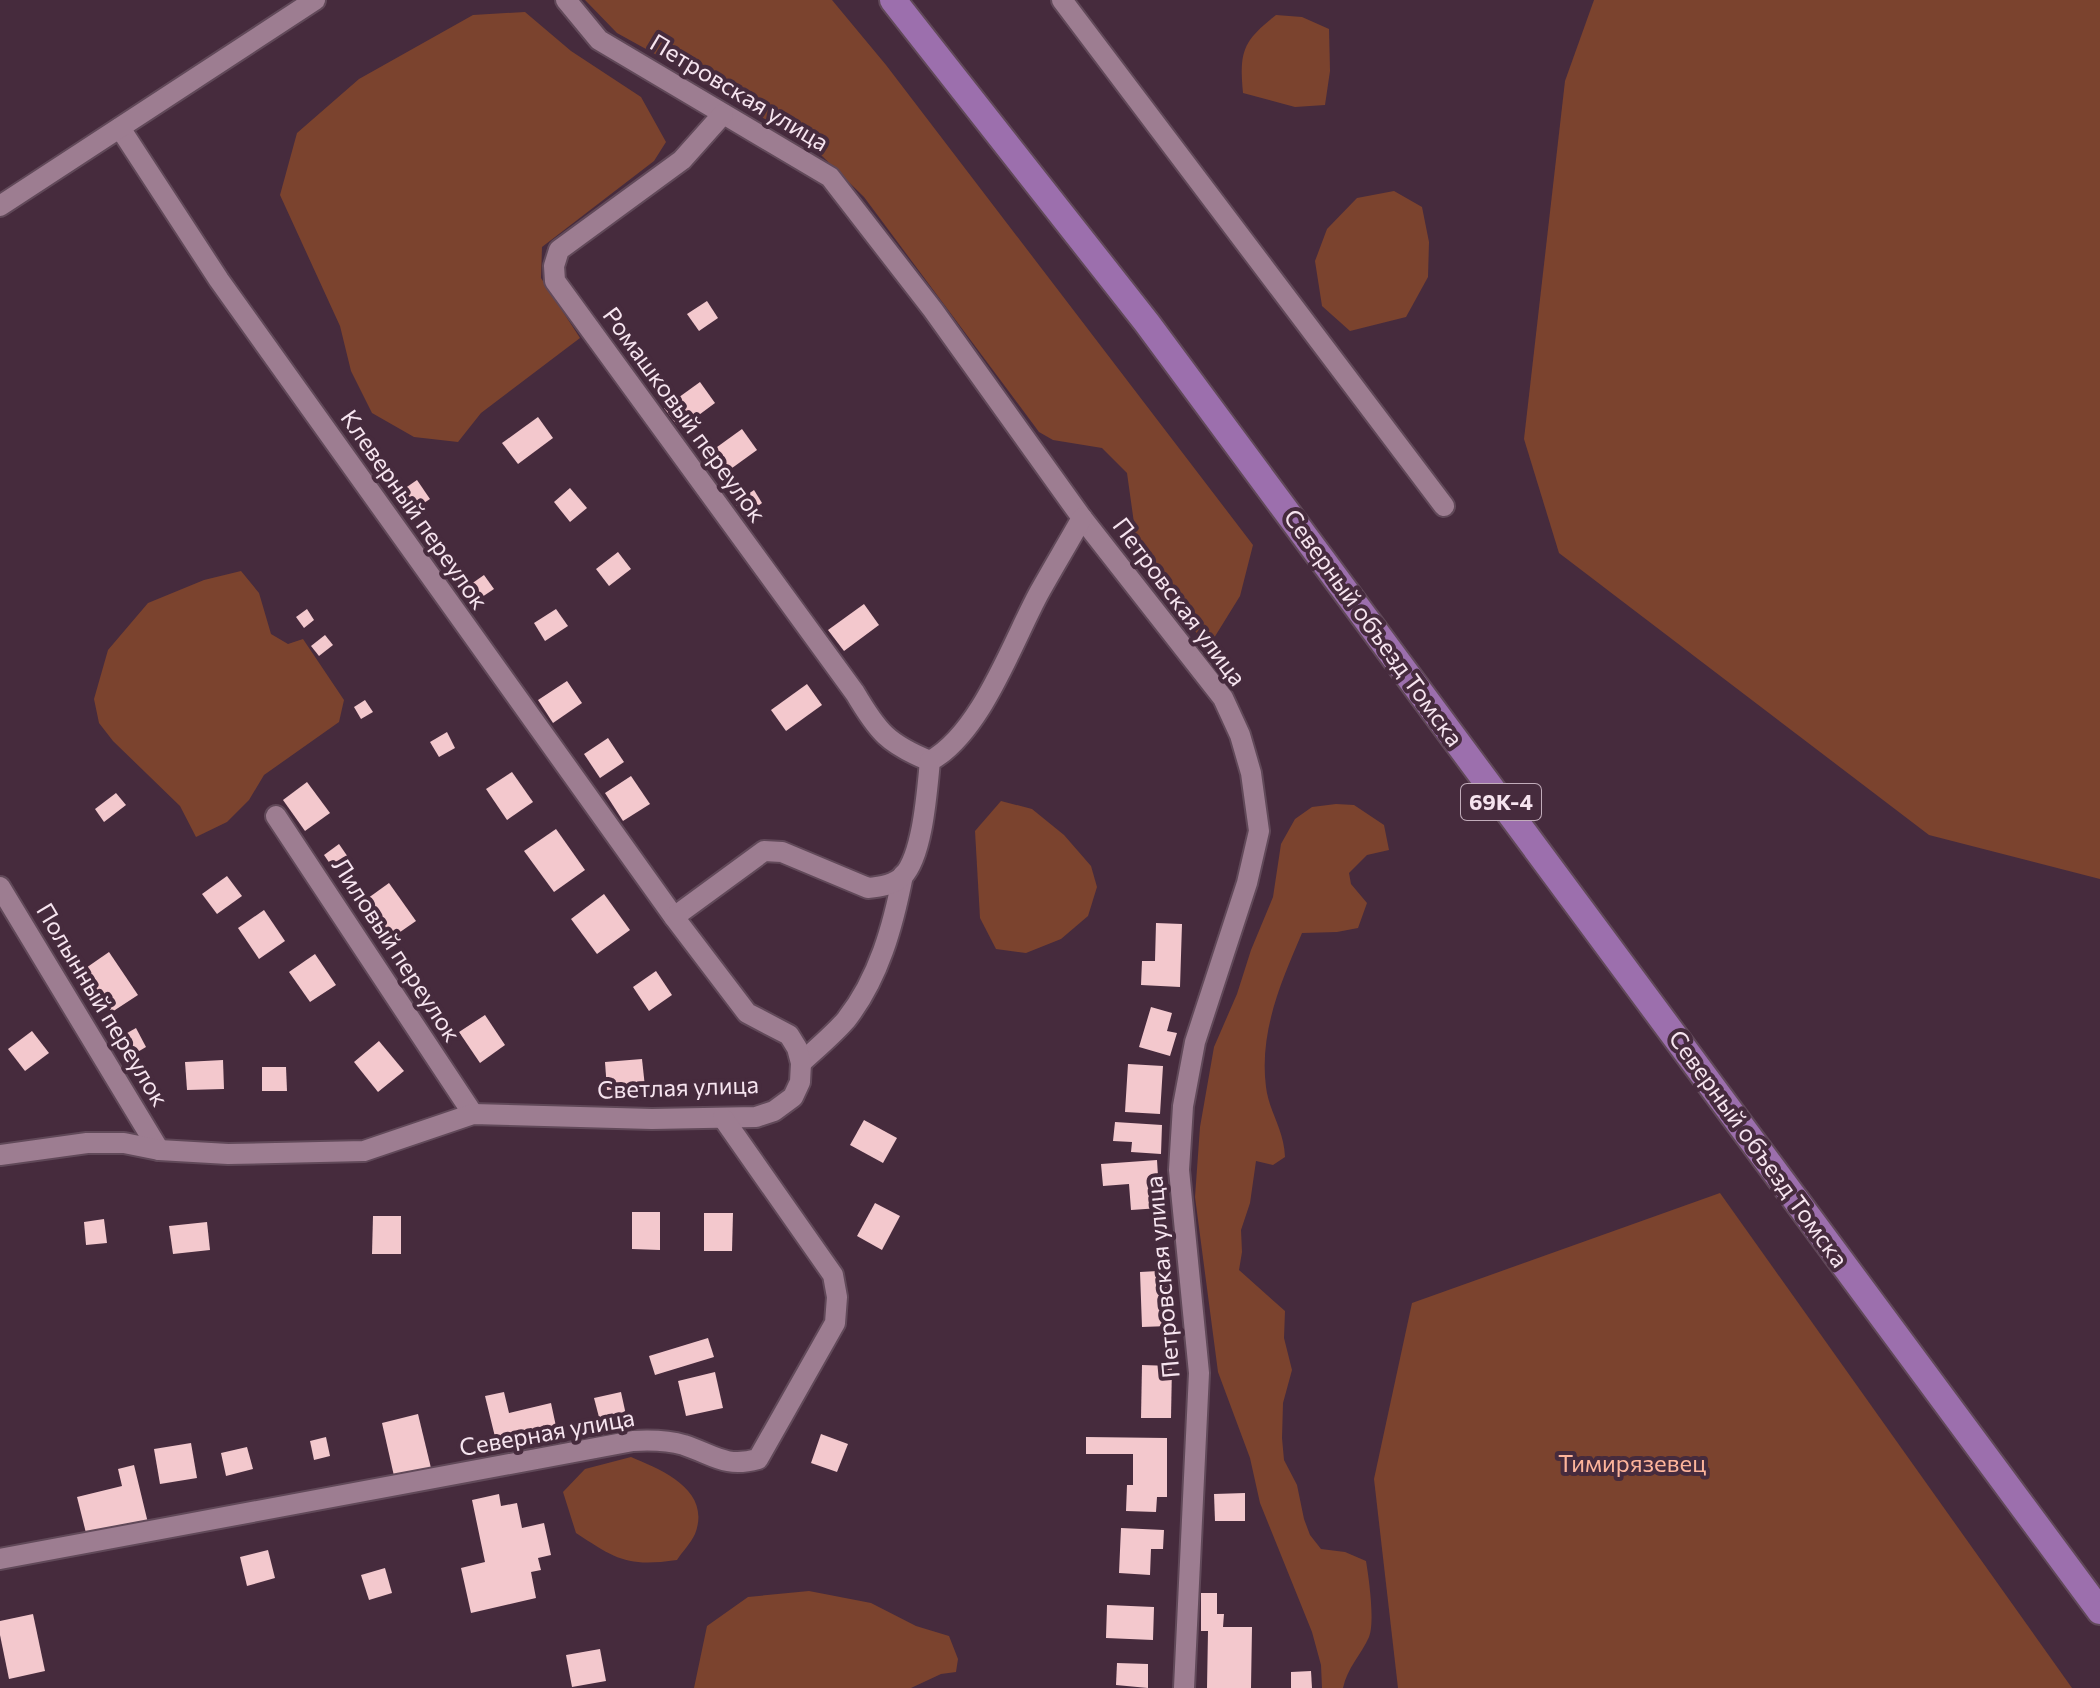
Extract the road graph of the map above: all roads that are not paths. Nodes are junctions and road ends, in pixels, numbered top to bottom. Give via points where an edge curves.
1 (315, 0) edge
2 (566, 0) edge
3 (893, 0) edge
4 (1062, 0) edge
5 (723, 114) junction
6 (120, 128) junction
7 (0, 206) edge
8 (1444, 506) dead end
9 (1082, 518) junction
10 (930, 761) junction
11 (276, 816) dead end
12 (903, 875) junction
13 (0, 887) edge
14 (674, 917) junction
15 (801, 1063) junction
16 (473, 1114) junction
17 (723, 1118) junction
18 (159, 1150) junction
19 (0, 1155) edge
20 (0, 1559) edge
21 (2100, 1611) edge
22 (1184, 1688) edge

1 - 6 street
2 - 5 street, Петровская улица via 599,40
3 - 21 main road, Северный объезд Томска / 69К-4 via 1147,323
4 - 8 street
5 - 9 street, Петровская улица via 830,177
5 - 10 street, Ромашковый переулок via 682,160 559,250 555,281 878,728 886,738
6 - 7 street
6 - 14 street, Клеверный переулок via 228,293
9 - 10 street via 976,714 955,743
9 - 22 street, Петровская улица via 1223,698 1251,773 1259,831 1195,1042 1183,1106 1179,1170 1199,1373
10 - 12 street via 924,818
11 - 16 street, Лиловый переулок
12 - 14 street via 868,888 782,852 764,851
12 - 15 street via 892,930 870,979 846,1020
13 - 18 street, Полынный переулок
14 - 15 street via 747,1013 789,1035
15 - 17 street, Светлая улица via 793,1097 774,1111
16 - 17 street, Светлая улица
16 - 18 street, Светлая улица via 364,1151
17 - 20 street, Северная улица via 833,1275 837,1297 835,1323 758,1459 727,1463 683,1445 633,1441
18 - 19 street, Светлая улица via 87,1143

